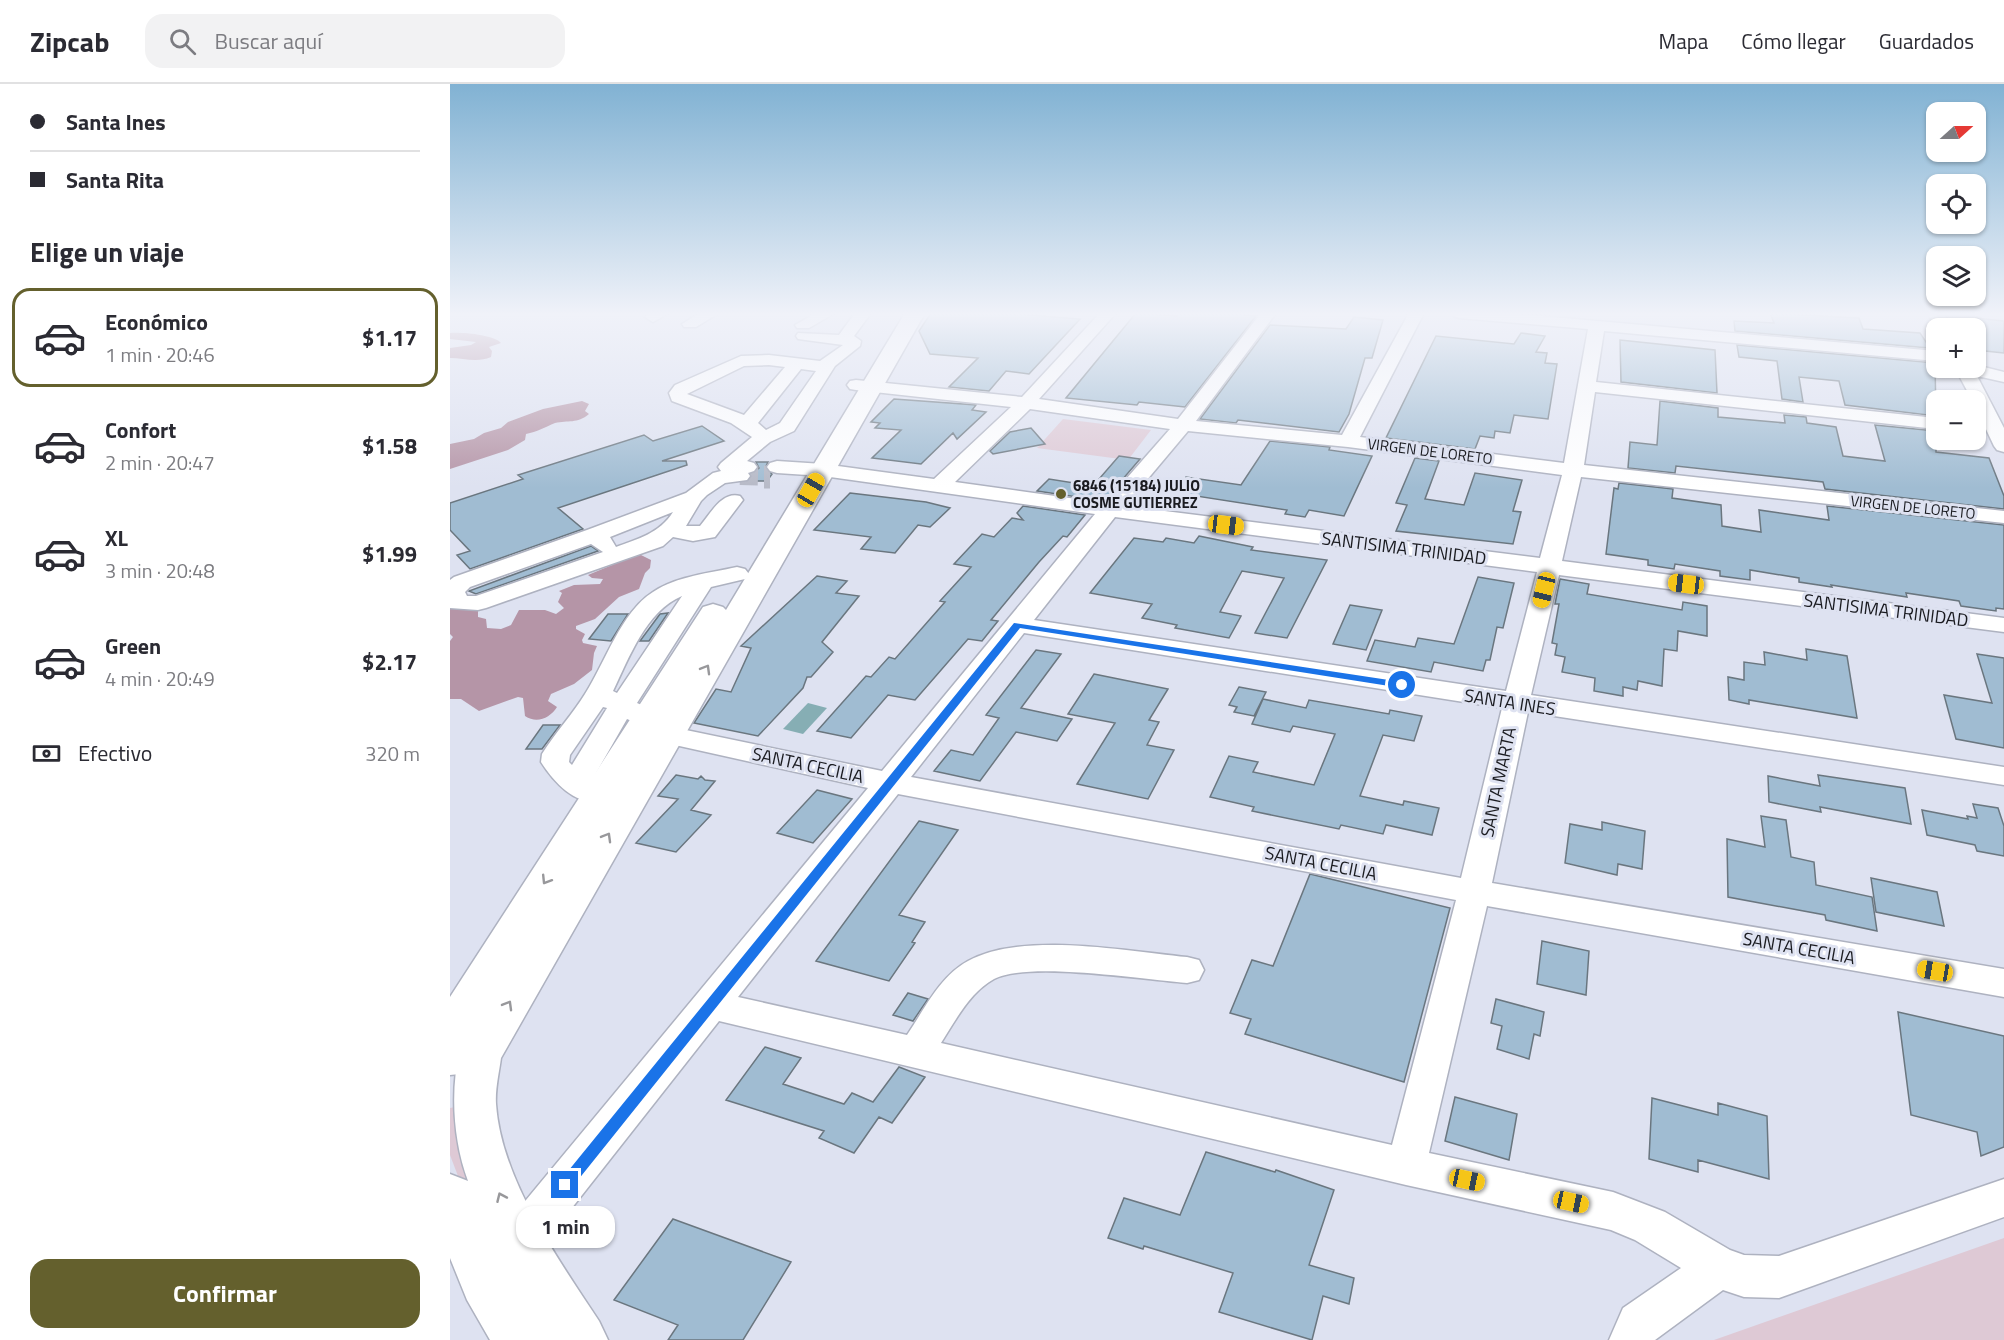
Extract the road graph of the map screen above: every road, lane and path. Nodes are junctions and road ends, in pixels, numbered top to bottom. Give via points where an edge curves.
1 (718, 372) edge
2 (790, 372) edge
3 (824, 372) edge
4 (871, 372) edge
5 (874, 372) edge
6 (1055, 372) edge
7 (1224, 372) edge
8 (1386, 372) edge
9 (1589, 372) edge
10 (1986, 373) edge
11 (2004, 377) edge
12 (1969, 378) edge
13 (864, 386) junction
14 (1587, 386) junction
15 (1026, 404) junction
16 (1926, 423) edge
17 (747, 424) junction
18 (1183, 425) junction
19 (1986, 432) edge
20 (763, 438) junction
21 (2000, 438) edge
22 (1348, 441) junction
23 (1573, 470) junction
24 (794, 472) junction
25 (939, 486) junction
26 (693, 497) junction
27 (734, 500) dead end
28 (1110, 510) junction
29 (2004, 517) edge
30 (671, 530) junction
31 (595, 535) junction
32 (615, 555) junction
33 (1550, 567) junction
34 (738, 574) junction
35 (452, 599) edge
36 (1017, 625) junction
37 (2004, 625) edge
38 (1516, 703) junction
39 (635, 716) junction
40 (2004, 776) edge
41 (891, 783) junction
42 (587, 790) junction
43 (1474, 892) junction
44 (1187, 970) dead end
45 (2004, 983) edge
46 (712, 1005) junction
47 (460, 1049) edge
48 (916, 1053) junction
49 (1406, 1167) junction
50 (450, 1197) edge
51 (2004, 1198) edge
52 (520, 1240) junction
53 (1719, 1267) junction
54 (486, 1281) junction
55 (536, 1332) edge
56 (1632, 1340) edge

1 - 17 street via 681,389 678,397
2 - 17 street
3 - 20 street via 787,427
4 - 13 main road
5 - 13 main road
6 - 15 street
7 - 18 street
8 - 22 street
9 - 14 street, SANTA MARTA
10 - 11 street
12 - 21 street
13 - 15 street, VIRGEN DE LORETO
13 - 24 main road
14 - 16 street
14 - 23 street, SANTA MARTA
15 - 18 street, VIRGEN DE LORETO
15 - 25 street
17 - 20 street
18 - 22 street, VIRGEN DE LORETO
18 - 28 street
19 - 21 street
20 - 26 street via 734,472
22 - 23 street, VIRGEN DE LORETO
23 - 29 street, VIRGEN DE LORETO
23 - 33 street, SANTA MARTA
24 - 25 street, SANTISIMA TRINIDAD
24 - 34 main road
39 -> 24 main road
25 - 28 street, SANTISIMA TRINIDAD
26 - 30 street
26 - 31 street
27 - 30 street via 707,532
28 - 33 street, SANTISIMA TRINIDAD
28 - 36 street
30 - 32 street via 655,541
31 - 32 street
31 - 35 street via 462,582 452,590
32 - 35 street via 478,603 463,604
33 - 37 street, SANTISIMA TRINIDAD
33 - 38 street, SANTA MARTA
34 - 39 main road
34 - 39 street via 702,583
36 - 38 street, SANTA INES
36 - 41 street
38 - 40 street, SANTA INES
38 - 43 street, SANTA MARTA
39 - 41 street, SANTA CECILIA
39 - 42 main road
39 - 42 street via 556,754 557,767
47 -> 39 main road
41 - 43 street, SANTA CECILIA
41 - 46 street
42 -> 47 main road
43 - 45 street, SANTA CECILIA
43 - 49 street, SANTA MARTA
44 - 48 street via 1038,960 982,969 963,985
46 - 48 street
46 - 52 street
52 -> 47 main road via 482,1152
48 - 49 street
49 - 53 street via 1613,1211 1650,1226
50 - 54 main road
51 - 53 street via 1779,1277 1744,1276
52 - 54 street
52 - 55 main road
53 - 56 street via 1639,1324
54 - 55 main road

